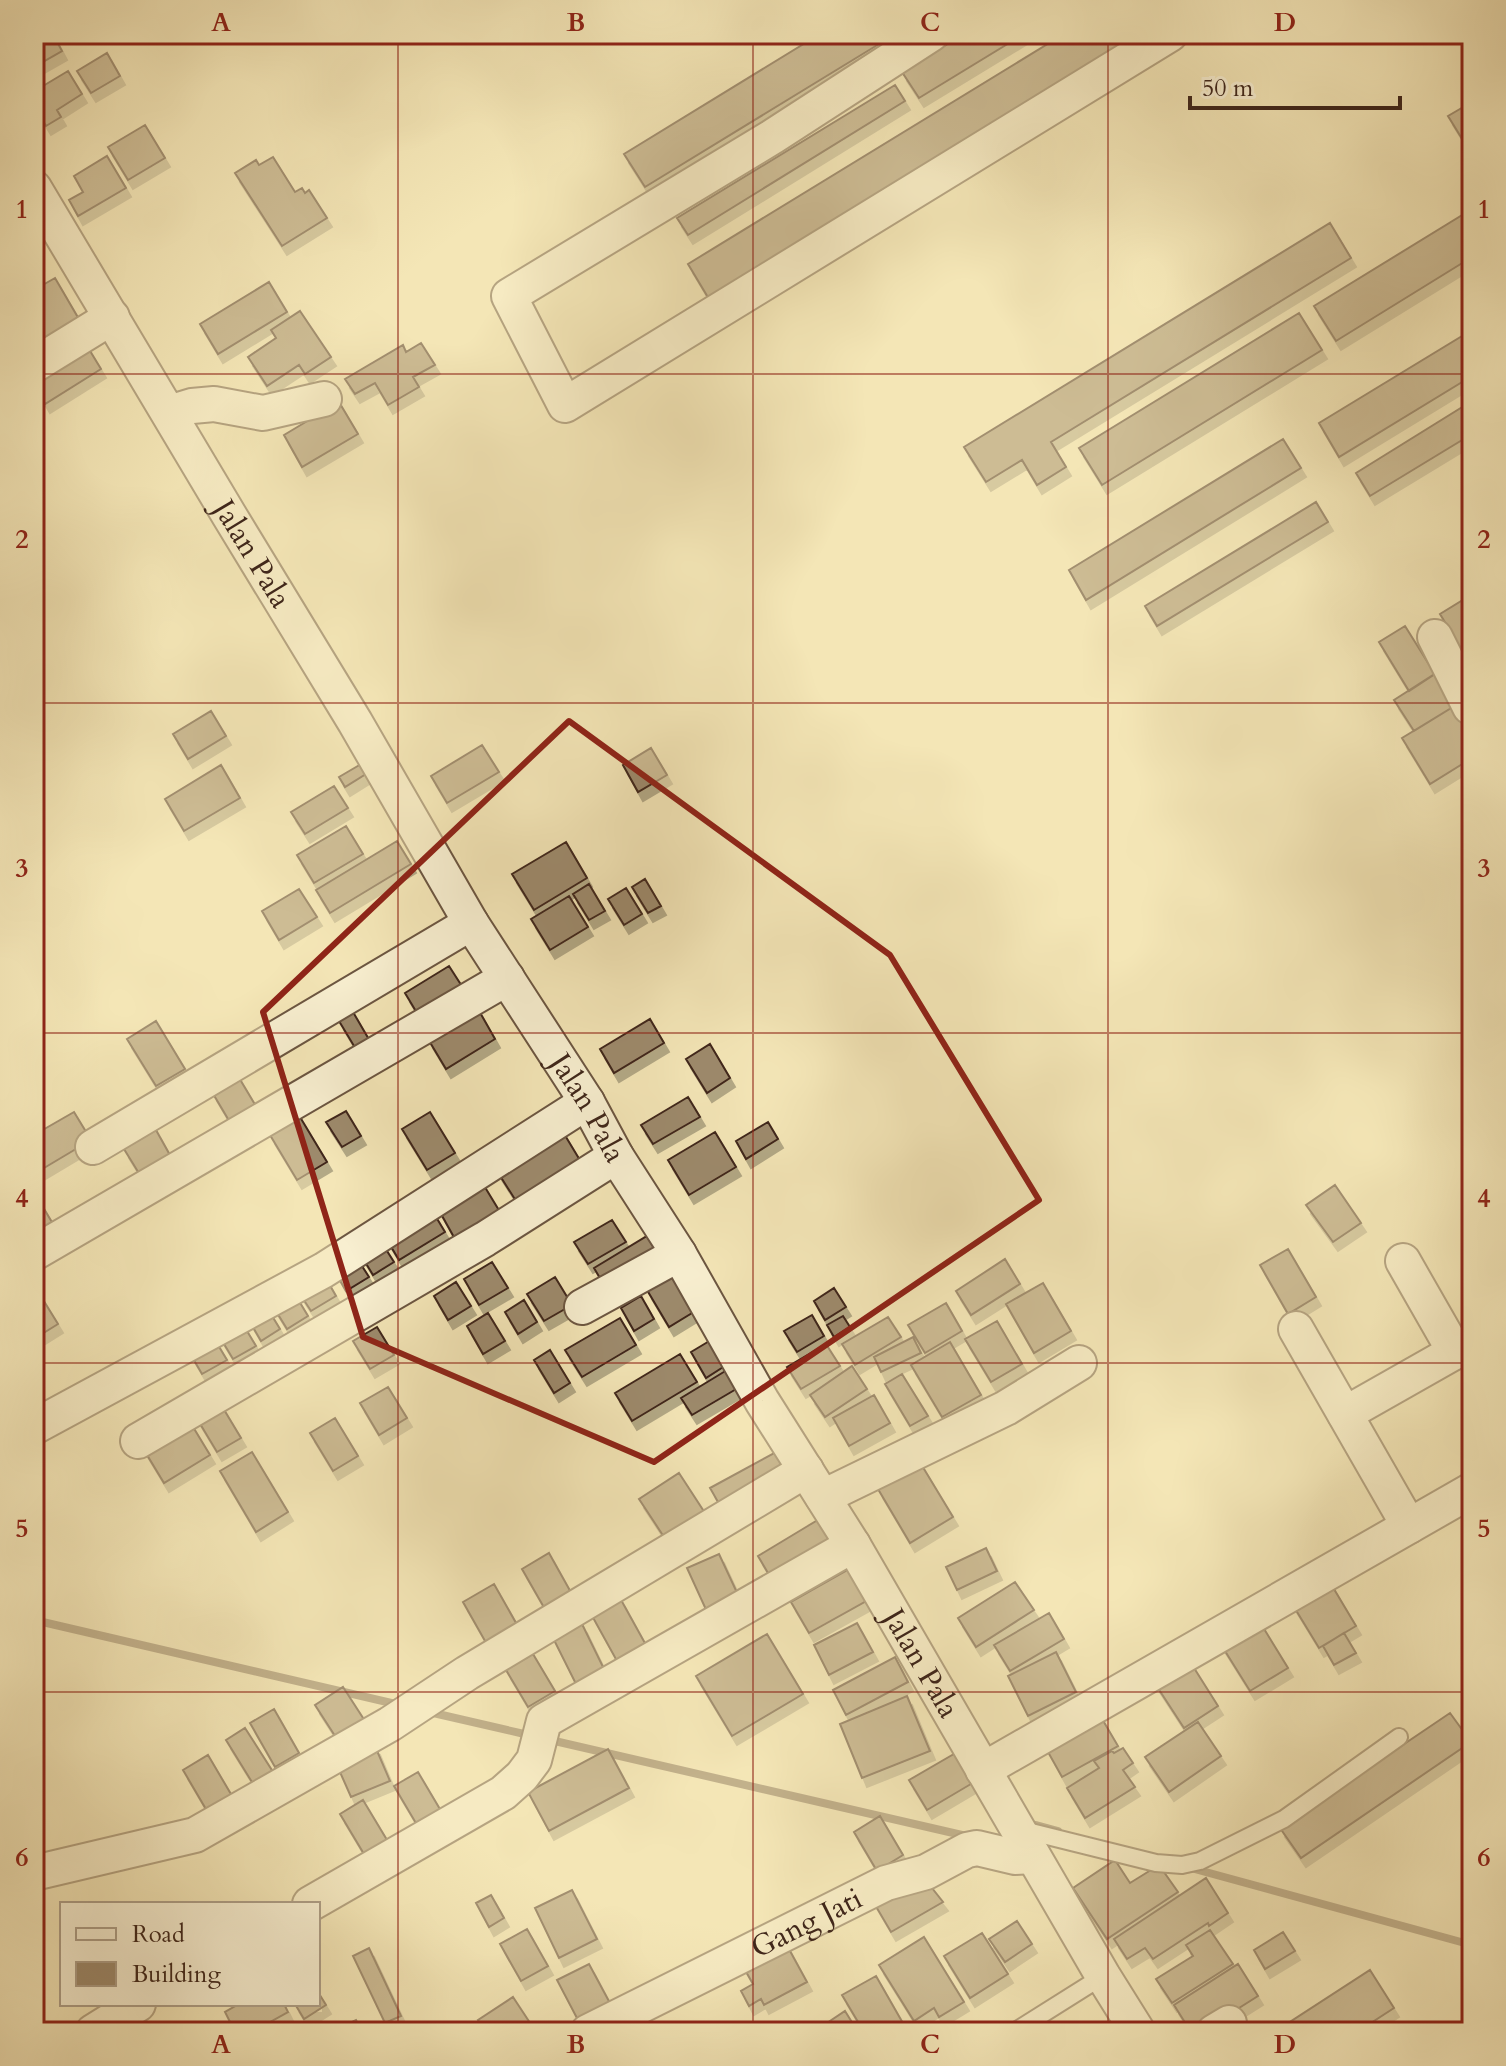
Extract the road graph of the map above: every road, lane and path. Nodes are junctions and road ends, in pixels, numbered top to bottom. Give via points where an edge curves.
1 (931, 34) edge
2 (1170, 34) edge
3 (34, 188) edge
4 (112, 317) junction
5 (34, 365) edge
6 (324, 399) dead end
7 (169, 413) junction
8 (1435, 637) dead end
9 (1471, 708) edge
10 (471, 923) junction
11 (507, 978) junction
12 (587, 1102) junction
13 (93, 1147) dead end
14 (616, 1156) junction
15 (34, 1253) edge
16 (679, 1254) junction
17 (1403, 1261) dead end
18 (582, 1307) dead end
19 (1296, 1329) dead end
20 (1464, 1347) edge
21 (1079, 1363) dead end
22 (1345, 1414) junction
23 (34, 1427) edge
24 (138, 1441) dead end
25 (814, 1483) junction
26 (1472, 1490) edge
27 (1409, 1526) junction
28 (853, 1545) junction
29 (1399, 1737) dead end
30 (983, 1770) junction
31 (1025, 1842) junction
32 (34, 1873) edge
33 (313, 1902) edge
34 (1103, 1976) junction
35 (135, 2006) edge
36 (93, 2032) edge
37 (588, 2032) edge
38 (1014, 2032) edge
39 (1138, 2032) edge

1 - 2 street via 768,130 509,296 565,405
3 - 4 street, Jalan Pala
4 - 5 street
4 - 7 street, Jalan Pala
6 - 7 street via 263,413 214,404
7 - 10 street, Jalan Pala
8 - 9 street
10 - 11 street, Jalan Pala
10 - 13 street
11 - 12 street, Jalan Pala
11 - 15 street
12 - 14 street, Jalan Pala
12 - 23 street via 324,1270
14 - 16 street, Jalan Pala
14 - 24 street via 485,1239
16 - 18 street
16 - 25 street, Jalan Pala
17 - 20 street
19 - 22 street
20 - 22 street
21 - 25 street via 1006,1408
22 - 27 street
25 - 28 street, Jalan Pala
25 - 32 street via 467,1673 390,1724 195,1835
26 - 27 street
27 - 30 street
28 - 30 street, Jalan Pala
28 - 33 street via 544,1721 534,1760 503,1793
29 - 31 lane via 1284,1819 1200,1861 1156,1863
30 - 31 street, Jalan Pala
31 - 34 street, Jalan Pala
31 - 37 street, Gang Jati via 1015,1857 967,1850 926,1872 886,1883
34 - 38 lane
34 - 39 street, Jalan Pala
35 - 36 street

